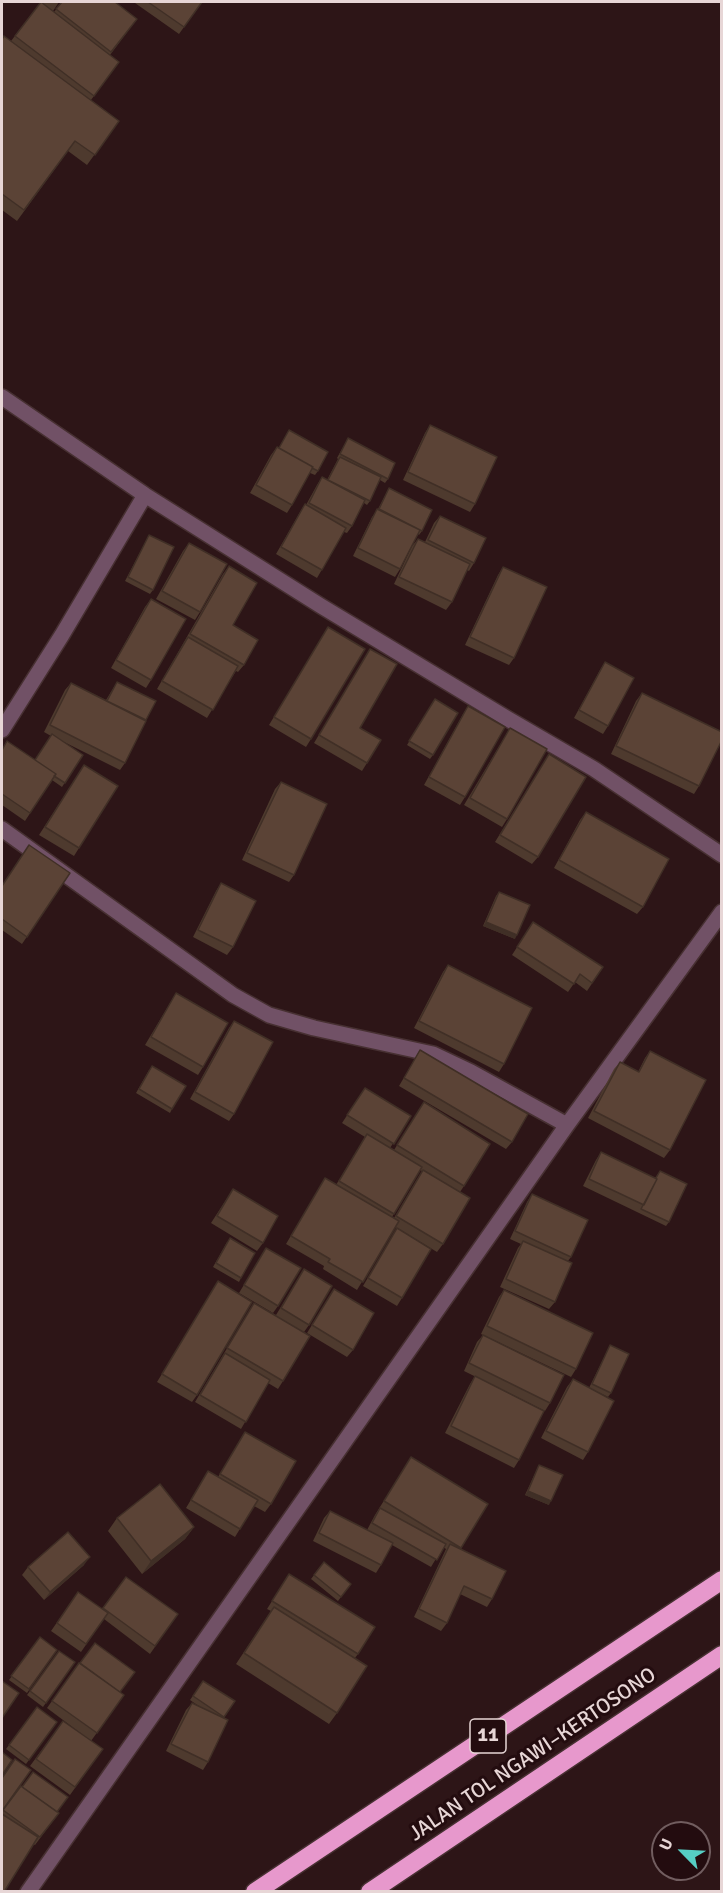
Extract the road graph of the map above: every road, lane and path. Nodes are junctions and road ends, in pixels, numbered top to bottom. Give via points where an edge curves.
1 (2, 397) edge
2 (145, 495) junction
3 (2, 730) edge
4 (2, 829) edge
5 (722, 855) edge
6 (722, 912) edge
7 (567, 1125) junction
8 (722, 1580) edge
9 (722, 1655) edge
10 (28, 1892) edge
11 (255, 1892) edge
12 (370, 1892) edge

1 - 2 street
2 - 3 street
2 - 5 street via 321,606 594,769
4 - 7 street via 233,995 269,1015 434,1054
6 - 7 street
7 - 10 street
8 - 11 highway, JALAN TOL NGAWI–KERTOSONO / 11
9 - 12 highway, JALAN TOL NGAWI–KERTOSONO

